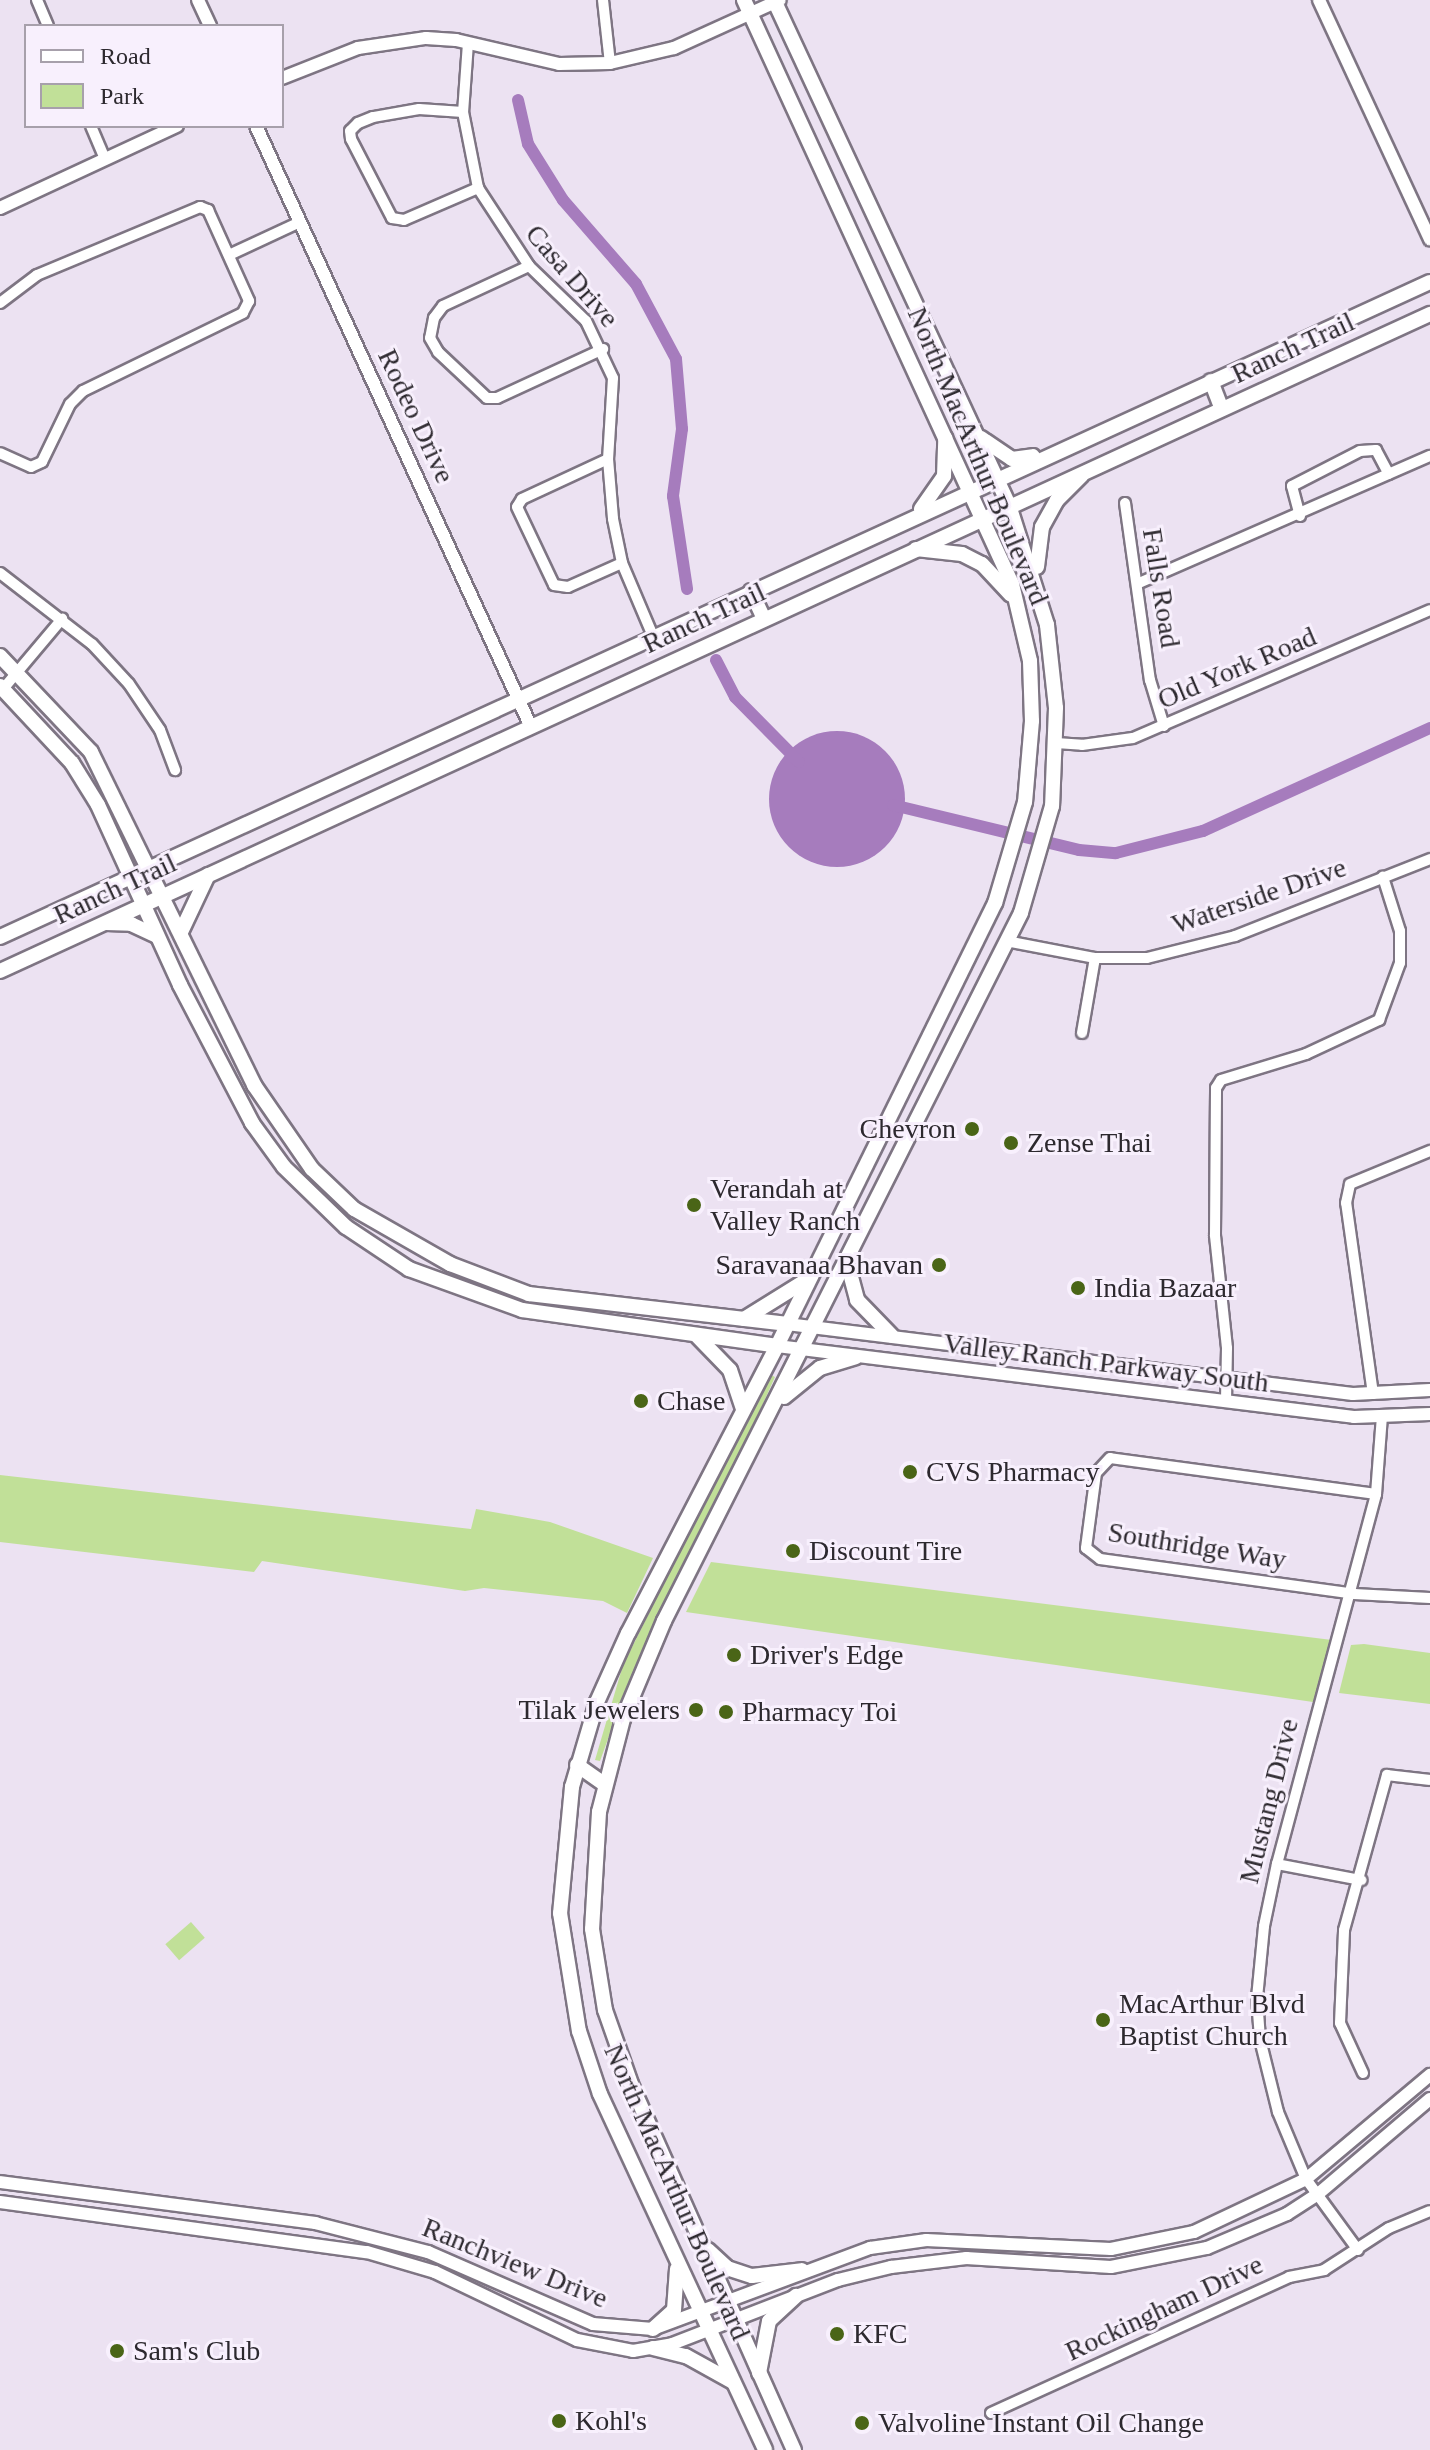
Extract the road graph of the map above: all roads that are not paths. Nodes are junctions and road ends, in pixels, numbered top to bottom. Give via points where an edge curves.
1 (37, 0) edge
2 (198, 0) edge
3 (603, 0) edge
4 (1319, 0) edge
5 (777, 1) edge
6 (747, 7) edge
7 (47, 24) edge
8 (209, 24) edge
9 (468, 43) junction
10 (610, 63) junction
11 (284, 77) edge
12 (463, 112) junction
13 (92, 128) edge
14 (173, 128) edge
15 (257, 128) edge
16 (105, 159) junction
17 (478, 188) junction
18 (0, 208) edge
19 (300, 222) junction
20 (1430, 239) edge
21 (229, 255) junction
22 (529, 266) junction
23 (1430, 282) edge
24 (0, 303) edge
25 (1430, 314) edge
26 (603, 349) junction
27 (1211, 381) junction
28 (1222, 409) junction
29 (972, 429) junction
30 (945, 434) junction
31 (1053, 452) junction
32 (0, 453) edge
33 (1430, 456) edge
34 (608, 459) junction
35 (1087, 470) junction
36 (1389, 474) junction
37 (996, 478) junction
38 (970, 491) junction
39 (1125, 503) dead end
40 (1009, 505) junction
41 (1300, 516) junction
42 (983, 517) junction
43 (904, 522) junction
44 (915, 548) junction
45 (622, 563) junction
46 (0, 573) edge
47 (1139, 583) junction
48 (751, 591) junction
49 (1041, 599) junction
50 (1017, 604) junction
51 (1430, 610) edge
52 (62, 619) junction
53 (764, 619) junction
54 (653, 636) junction
55 (0, 656) edge
56 (17, 671) junction
57 (2, 687) edge
58 (519, 699) junction
59 (1164, 726) junction
60 (531, 727) junction
61 (1056, 743) junction
62 (175, 770) dead end
63 (1430, 859) edge
64 (151, 869) junction
65 (209, 874) junction
66 (1383, 877) junction
67 (132, 878) junction
68 (164, 895) junction
69 (143, 904) junction
70 (34, 921) junction
71 (102, 924) junction
72 (181, 932) junction
73 (157, 936) junction
74 (0, 937) edge
75 (1006, 941) junction
76 (0, 947) edge
77 (1095, 958) junction
78 (0, 971) edge
79 (1082, 1033) dead end
80 (906, 1083) junction
81 (929, 1097) junction
82 (287, 1136) junction
83 (270, 1148) junction
84 (1430, 1151) edge
85 (847, 1262) junction
86 (811, 1275) junction
87 (491, 1279) junction
88 (484, 1298) junction
89 (744, 1319) junction
90 (787, 1324) junction
91 (816, 1325) junction
92 (696, 1336) junction
93 (892, 1336) junction
94 (777, 1346) junction
95 (804, 1350) junction
96 (855, 1357) junction
97 (1044, 1357) junction
98 (1226, 1376) junction
99 (1039, 1381) junction
100 (1430, 1390) edge
101 (1373, 1394) junction
102 (1226, 1400) junction
103 (777, 1402) junction
104 (743, 1409) junction
105 (1430, 1414) edge
106 (1382, 1416) junction
107 (1376, 1494) junction
108 (1354, 1594) junction
109 (1430, 1598) edge
110 (577, 1765) junction
111 (1430, 1780) edge
112 (604, 1784) junction
113 (572, 1787) junction
114 (1277, 1864) junction
115 (1361, 1880) junction
116 (1363, 2073) dead end
117 (1430, 2075) edge
118 (1430, 2099) edge
119 (1306, 2179) junction
120 (0, 2182) edge
121 (1318, 2194) junction
122 (0, 2202) edge
123 (1430, 2211) edge
124 (315, 2223) junction
125 (336, 2228) junction
126 (311, 2243) junction
127 (703, 2245) junction
128 (1025, 2245) junction
129 (331, 2246) junction
130 (1358, 2250) junction
131 (676, 2257) junction
132 (1024, 2264) junction
133 (802, 2270) junction
134 (796, 2296) junction
135 (727, 2301) junction
136 (701, 2312) junction
137 (736, 2320) junction
138 (653, 2329) junction
139 (710, 2330) junction
140 (653, 2348) junction
141 (759, 2373) junction
142 (733, 2382) junction
143 (991, 2413) dead end
144 (765, 2450) edge
145 (794, 2450) edge

1 - 7 street
2 - 8 street
3 - 10 street
4 - 20 street
5 - 6 street
5 - 29 main road, North MacArthur Boulevard
6 - 10 street via 674,48
6 - 30 main road, North MacArthur Boulevard
9 - 10 street via 517,57
9 - 11 street via 426,38 381,43
9 - 12 street, Casa Drive
12 - 17 street, Casa Drive
12 - 17 street via 419,109 373,117 350,131 392,218 404,220
13 - 16 street
14 - 16 street
15 - 19 street, Rodeo Drive
16 - 18 street
17 - 22 street, Casa Drive
19 - 21 street
19 - 58 street, Rodeo Drive
21 - 24 street via 208,210 187,208 37,275
21 - 32 street via 249,301 243,313 92,384 70,404 42,462 31,467
22 - 26 street, Casa Drive via 586,321
22 - 26 street via 443,306 430,338 438,352 487,398 497,398
23 - 27 main road, Ranch Trail
25 - 28 main road, Ranch Trail
26 - 34 street, Casa Drive via 613,378
27 - 28 main road
27 - 31 main road, Ranch Trail
28 - 35 main road, Ranch Trail
29 - 31 main road via 987,446 1012,459
29 - 37 main road, North MacArthur Boulevard
30 - 38 main road, North MacArthur Boulevard
30 - 43 main road via 939,490
31 - 37 main road, Ranch Trail
33 - 36 street
34 - 45 street, Casa Drive
34 - 45 street via 522,499 517,507 554,585 568,587
35 - 40 main road, Ranch Trail
35 - 49 main road via 1057,500 1042,527 1036,559
36 - 41 street
36 - 41 street via 1376,450 1360,451 1292,486
37 - 38 main road, Ranch Trail
37 - 40 main road, North MacArthur Boulevard
38 - 42 main road, North MacArthur Boulevard
38 - 43 main road, Ranch Trail
39 - 47 street, Falls Road
40 - 42 main road, Ranch Trail
40 - 49 main road, North MacArthur Boulevard
41 - 47 street
42 - 44 main road, Ranch Trail
42 - 50 main road, North MacArthur Boulevard
43 - 48 main road, Ranch Trail
44 - 50 main road via 962,554 982,564
44 - 53 main road, Ranch Trail
45 - 54 street, Casa Drive
46 - 52 street
47 - 59 street, Falls Road via 1150,680
48 - 53 main road
48 - 54 main road, Ranch Trail
49 - 61 main road, North MacArthur Boulevard via 1054,670
50 - 80 main road, North MacArthur Boulevard via 1032,697 1025,802 1007,871
51 - 59 street, Old York Road
52 - 56 street
52 - 62 street via 129,684 160,730
53 - 60 main road, Ranch Trail
54 - 58 main road, Ranch Trail
55 - 56 main road
56 - 57 street
56 - 64 main road via 91,752
57 - 67 main road via 72,763
58 - 60 street, Rodeo Drive
58 - 64 main road, Ranch Trail
59 - 61 street, Old York Road via 1113,743
60 - 65 main road, Ranch Trail
61 - 75 main road, North MacArthur Boulevard via 1052,806 1032,882
63 - 66 street, Waterside Drive
64 - 67 main road, Ranch Trail
64 - 68 main road
65 - 68 main road, Ranch Trail
65 - 72 main road
66 - 77 street, Waterside Drive via 1199,948 1147,958
66 - 98 street via 1400,931 1400,963 1379,1020 1306,1054 1221,1080 1216,1088 1215,1219
67 - 69 main road
67 - 70 main road, Ranch Trail
68 - 69 main road, Ranch Trail
68 - 72 main road
69 - 71 main road, Ranch Trail
69 - 73 main road
70 - 74 main road, Ranch Trail
70 - 76 main road
71 - 73 main road via 131,924
71 - 78 main road, Ranch Trail
72 - 82 main road via 254,1085
73 - 83 main road via 236,1096
75 - 77 street, Waterside Drive
75 - 81 main road, North MacArthur Boulevard
77 - 79 street
80 - 81 main road
80 - 86 main road, North MacArthur Boulevard
81 - 85 main road, North MacArthur Boulevard
82 - 83 main road
82 - 87 main road via 354,1209 450,1264
83 - 88 main road via 320,1205 362,1240 409,1269
84 - 101 street via 1350,1184 1346,1203
85 - 91 main road, North MacArthur Boulevard
85 - 93 main road via 857,1300
86 - 89 main road via 788,1295
86 - 90 main road, North MacArthur Boulevard
87 - 88 main road
87 - 89 main road via 564,1301
88 - 92 main road via 551,1316
89 - 90 main road
90 - 91 street, Valley Ranch Parkway South
90 - 94 main road, North MacArthur Boulevard
91 - 93 street, Valley Ranch Parkway South
91 - 95 main road, North MacArthur Boulevard
92 - 94 main road
92 - 104 main road via 730,1370
93 - 97 street, Valley Ranch Parkway South
94 - 95 street, Valley Ranch Parkway South
94 - 104 main road, North MacArthur Boulevard
95 - 96 street, Valley Ranch Parkway South
95 - 103 main road, North MacArthur Boulevard
96 - 99 street, Valley Ranch Parkway South
96 - 103 main road via 820,1368
97 - 98 street, Valley Ranch Parkway South
97 - 99 street
98 - 101 street, Valley Ranch Parkway South
98 - 102 street
99 - 102 street, Valley Ranch Parkway South
100 - 101 street, Valley Ranch Parkway South
102 - 106 street, Valley Ranch Parkway South
103 - 112 main road, North MacArthur Boulevard via 664,1621 623,1719
104 - 110 main road, North MacArthur Boulevard via 628,1633 597,1702
105 - 106 street, Valley Ranch Parkway South
106 - 107 street, Mustang Drive
107 - 108 street, Mustang Drive
107 - 108 street, Southridge Way via 1110,1458 1096,1473 1085,1543 1094,1557
108 - 109 street, Southridge Way
108 - 114 street, Mustang Drive via 1315,1715
110 - 112 main road
110 - 113 main road, North MacArthur Boulevard
111 - 115 street via 1387,1775
112 - 113 main road
112 - 127 main road, North MacArthur Boulevard via 591,1890 599,1988 631,2084
113 - 131 main road, North MacArthur Boulevard via 560,1913 579,2031 600,2094
114 - 115 street
114 - 119 street, Mustang Drive via 1258,1967 1260,2039 1278,2112
115 - 116 street via 1344,1930 1340,2023
117 - 119 street, Ranchview Drive
118 - 121 street, Ranchview Drive
119 - 121 street, Mustang Drive
119 - 128 street, Ranchview Drive via 1194,2232 1111,2249
120 - 124 street, Ranchview Drive
121 - 130 street
121 - 132 street, Ranchview Drive via 1287,2214 1177,2257 1111,2267
122 - 126 street, Ranchview Drive
123 - 130 street, Rockingham Drive via 1389,2228
124 - 125 street, Ranchview Drive
124 - 126 street
125 - 129 street
125 - 138 street, Ranchview Drive via 428,2252 593,2324
126 - 129 street, Ranchview Drive
127 - 133 main road via 727,2268 752,2276
127 - 135 main road, North MacArthur Boulevard
128 - 132 street
128 - 133 street, Ranchview Drive via 926,2240 870,2248
129 - 140 street, Ranchview Drive via 435,2272 592,2345
130 - 143 street, Rockingham Drive
131 - 136 main road, North MacArthur Boulevard
131 - 138 main road via 674,2310
132 - 134 street, Ranchview Drive via 952,2258 868,2272
133 - 135 street, Ranchview Drive
134 - 137 street, Ranchview Drive
134 - 141 main road via 769,2321
135 - 136 street, Ranchview Drive
135 - 137 main road, North MacArthur Boulevard
136 - 138 street, Ranchview Drive
136 - 139 main road, North MacArthur Boulevard
137 - 139 street, Ranchview Drive
137 - 141 main road, North MacArthur Boulevard
139 - 140 street, Ranchview Drive
139 - 142 main road, North MacArthur Boulevard
140 - 142 main road via 686,2356
141 - 145 main road, North MacArthur Boulevard
142 - 144 main road, North MacArthur Boulevard

